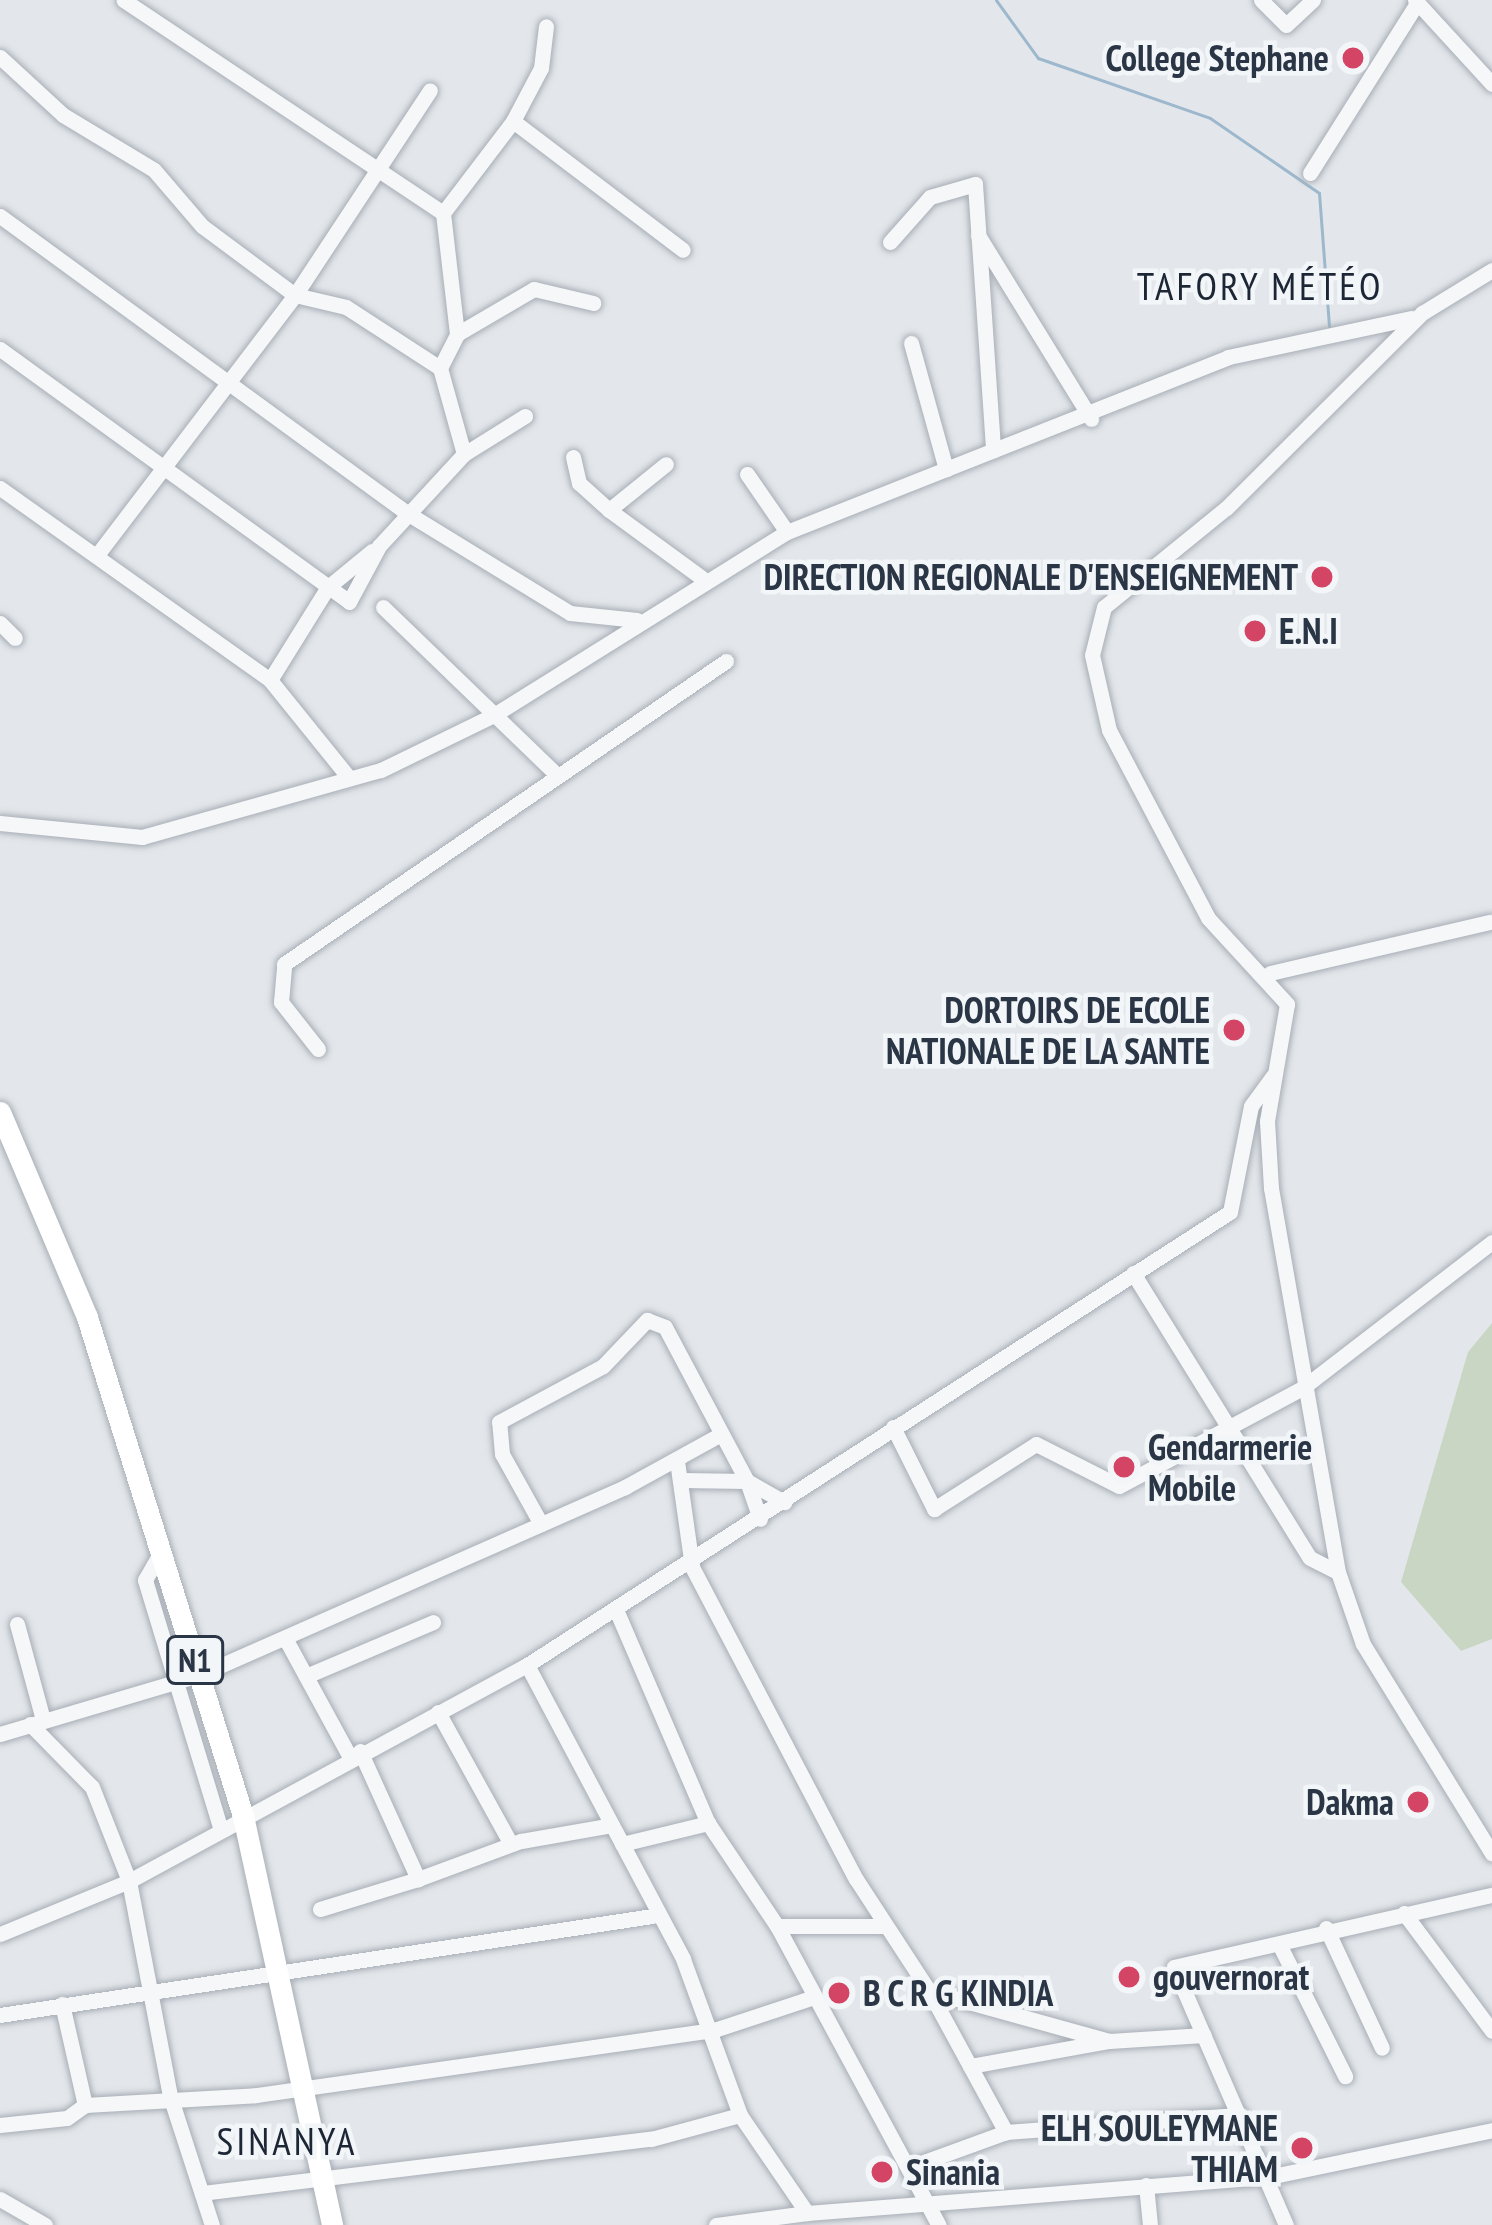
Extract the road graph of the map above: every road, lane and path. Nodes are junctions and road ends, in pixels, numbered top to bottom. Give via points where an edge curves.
1 (124, 0) edge
2 (1261, 0) edge
3 (1313, 0) edge
4 (1416, 2) edge
5 (546, 26) dead end
6 (0, 57) edge
7 (1489, 73) edge
8 (430, 90) dead end
9 (513, 121) junction
10 (377, 171) junction
11 (1310, 173) dead end
12 (443, 213) junction
13 (0, 216) edge
14 (978, 235) junction
15 (890, 242) dead end
16 (683, 250) dead end
17 (1492, 270) edge
18 (295, 295) junction
19 (593, 303) dead end
20 (1422, 314) junction
21 (457, 334) junction
22 (911, 343) dead end
23 (0, 349) edge
24 (440, 368) junction
25 (228, 383) junction
26 (525, 416) dead end
27 (1091, 419) junction
28 (993, 450) junction
29 (464, 454) junction
30 (573, 457) dead end
31 (666, 464) dead end
32 (160, 466) junction
33 (946, 470) junction
34 (746, 474) dead end
35 (0, 488) edge
36 (608, 510) junction
37 (407, 513) junction
38 (787, 532) junction
39 (380, 546) junction
40 (97, 555) junction
41 (702, 578) junction
42 (328, 587) junction
43 (383, 607) dead end
44 (637, 620) junction
45 (0, 623) edge
46 (15, 638) dead end
47 (726, 661) dead end
48 (269, 680) junction
49 (494, 715) junction
50 (557, 775) junction
51 (349, 778) junction
52 (0, 823) edge
53 (1490, 922) edge
54 (1270, 973) junction
55 (318, 1049) dead end
56 (1273, 1076) junction
57 (0, 1112) edge
58 (1492, 1241) edge
59 (1132, 1273) junction
60 (1301, 1389) junction
61 (1234, 1425) junction
62 (893, 1427) junction
63 (721, 1434) junction
64 (676, 1461) junction
65 (682, 1480) junction
66 (746, 1481) junction
67 (784, 1502) junction
68 (760, 1519) junction
69 (541, 1524) junction
70 (692, 1567) junction
71 (1337, 1572) junction
72 (617, 1612) junction
73 (433, 1622) dead end
74 (17, 1624) dead end
75 (284, 1637) junction
76 (527, 1665) junction
77 (306, 1676) junction
78 (190, 1679) junction
79 (438, 1712) junction
80 (37, 1722) junction
81 (0, 1734) edge
82 (355, 1754) junction
83 (243, 1816) junction
84 (708, 1823) junction
85 (612, 1825) junction
86 (220, 1827) junction
87 (511, 1844) junction
88 (622, 1844) junction
89 (1492, 1854) edge
90 (418, 1879) junction
91 (129, 1881) junction
92 (1492, 1895) edge
93 (320, 1909) dead end
94 (1404, 1913) junction
95 (652, 1916) junction
96 (884, 1926) junction
97 (777, 1927) junction
98 (1326, 1928) junction
99 (0, 1934) edge
100 (1279, 1943) junction
101 (284, 1977) junction
102 (155, 1989) junction
103 (929, 1991) junction
104 (808, 1999) junction
105 (62, 2004) junction
106 (0, 2015) edge
107 (714, 2030) junction
108 (1492, 2031) edge
109 (1204, 2035) junction
110 (1109, 2041) junction
111 (1382, 2048) dead end
112 (970, 2066) junction
113 (1345, 2076) dead end
114 (308, 2086) junction
115 (170, 2096) junction
116 (86, 2105) junction
117 (740, 2115) junction
118 (1240, 2115) junction
119 (0, 2125) edge
120 (1492, 2130) edge
121 (1006, 2132) junction
122 (910, 2167) junction
123 (1268, 2177) junction
124 (326, 2178) junction
125 (1146, 2185) junction
126 (202, 2193) junction
127 (0, 2199) edge
128 (807, 2213) junction
129 (935, 2218) edge
130 (44, 2225) edge
131 (212, 2225) edge
132 (332, 2225) edge
133 (716, 2225) edge
134 (1150, 2225) edge
135 (1286, 2225) edge

1 - 10 street
2 - 3 street via 1290,25
4 - 7 street
4 - 11 street
5 - 9 street via 541,68
6 - 18 street via 63,115 154,170 202,226
8 - 10 street
9 - 12 street
9 - 16 street
10 - 12 street
10 - 18 street
12 - 21 street
13 - 25 street
14 - 15 street via 970,179 929,197
14 - 27 street
14 - 28 street
17 - 20 street
18 - 24 street via 346,307
18 - 25 street
19 - 21 street via 534,289
20 - 27 street via 1353,338 1228,357
20 - 54 street via 1226,508 1104,607 1095,627 1094,686 1109,730 1208,918
21 - 24 street
22 - 33 street
23 - 32 street
24 - 29 street
25 - 32 street
25 - 37 street
26 - 29 street
27 - 28 street
28 - 33 street
29 - 37 street
30 - 36 street via 579,483
31 - 36 street
32 - 40 street
32 - 42 street
33 - 38 street
34 - 38 street
35 - 40 street
36 - 41 street
37 - 39 street
37 - 44 street via 569,613
38 - 41 street
39 - 42 street
39 - 42 street via 349,602
40 - 48 street
41 - 44 street
42 - 48 street
43 - 49 street
44 - 49 street
45 - 46 street
47 - 50 street
48 - 51 street
49 - 50 street
49 - 51 street
50 - 55 street via 284,964 281,1002
51 - 52 street via 142,837
53 - 54 street
54 - 56 street via 1291,1025
56 - 59 street via 1251,1106 1230,1213
56 - 60 street via 1271,1188
57 - 78 highway, N1 via 87,1317
58 - 60 street
59 - 61 street
59 - 62 street
60 - 61 street
60 - 71 street
61 - 62 street via 1119,1486 1036,1444 934,1509
61 - 71 street via 1310,1558
62 - 67 street
63 - 64 street
63 - 66 street
63 - 69 street via 665,1327 647,1319 603,1366 499,1422 502,1454
64 - 65 street
64 - 69 street
65 - 66 street
65 - 70 street
66 - 67 street
66 - 68 street
67 - 68 street
68 - 70 street
69 - 75 street
70 - 72 street
70 - 96 street
71 - 89 street via 1363,1644
72 - 76 street
72 - 84 street
73 - 77 street
74 - 80 street
75 - 77 street
75 - 78 street
76 - 79 street
76 - 85 street
77 - 82 street
78 - 80 street
78 - 83 highway, N1
78 - 86 street
79 - 82 street
79 - 87 street
80 - 81 street
80 - 91 street via 92,1786
82 - 83 street
82 - 90 street
83 - 86 street
83 - 101 highway, N1
84 - 88 street via 646,1830
84 - 97 street
85 - 87 street
85 - 88 street
86 - 91 street
87 - 90 street
88 - 95 street
90 - 93 street
91 - 99 street
91 - 102 street
92 - 94 street
94 - 98 street
94 - 108 street
95 - 101 street
95 - 107 street
96 - 97 street
96 - 103 street
97 - 104 street
98 - 100 street
98 - 111 street
100 - 109 street via 1174,1967
100 - 113 street
101 - 102 street
101 - 114 highway, N1
102 - 105 street
102 - 115 street
103 - 110 street
103 - 112 street
104 - 107 street
104 - 122 street
105 - 106 street
105 - 116 street
107 - 114 street
107 - 117 street
109 - 110 street
109 - 118 street
110 - 112 street
112 - 121 street
114 - 115 street
114 - 124 highway, N1
115 - 116 street
115 - 126 street
116 - 119 street via 67,2118
117 - 124 street via 651,2139
117 - 128 street
118 - 121 street
118 - 123 street
120 - 123 street
121 - 122 street
122 - 129 street
123 - 125 street
123 - 135 street
124 - 126 street
124 - 132 highway, N1
125 - 129 street
125 - 134 street
126 - 131 street
127 - 130 street
128 - 129 street
128 - 133 street

